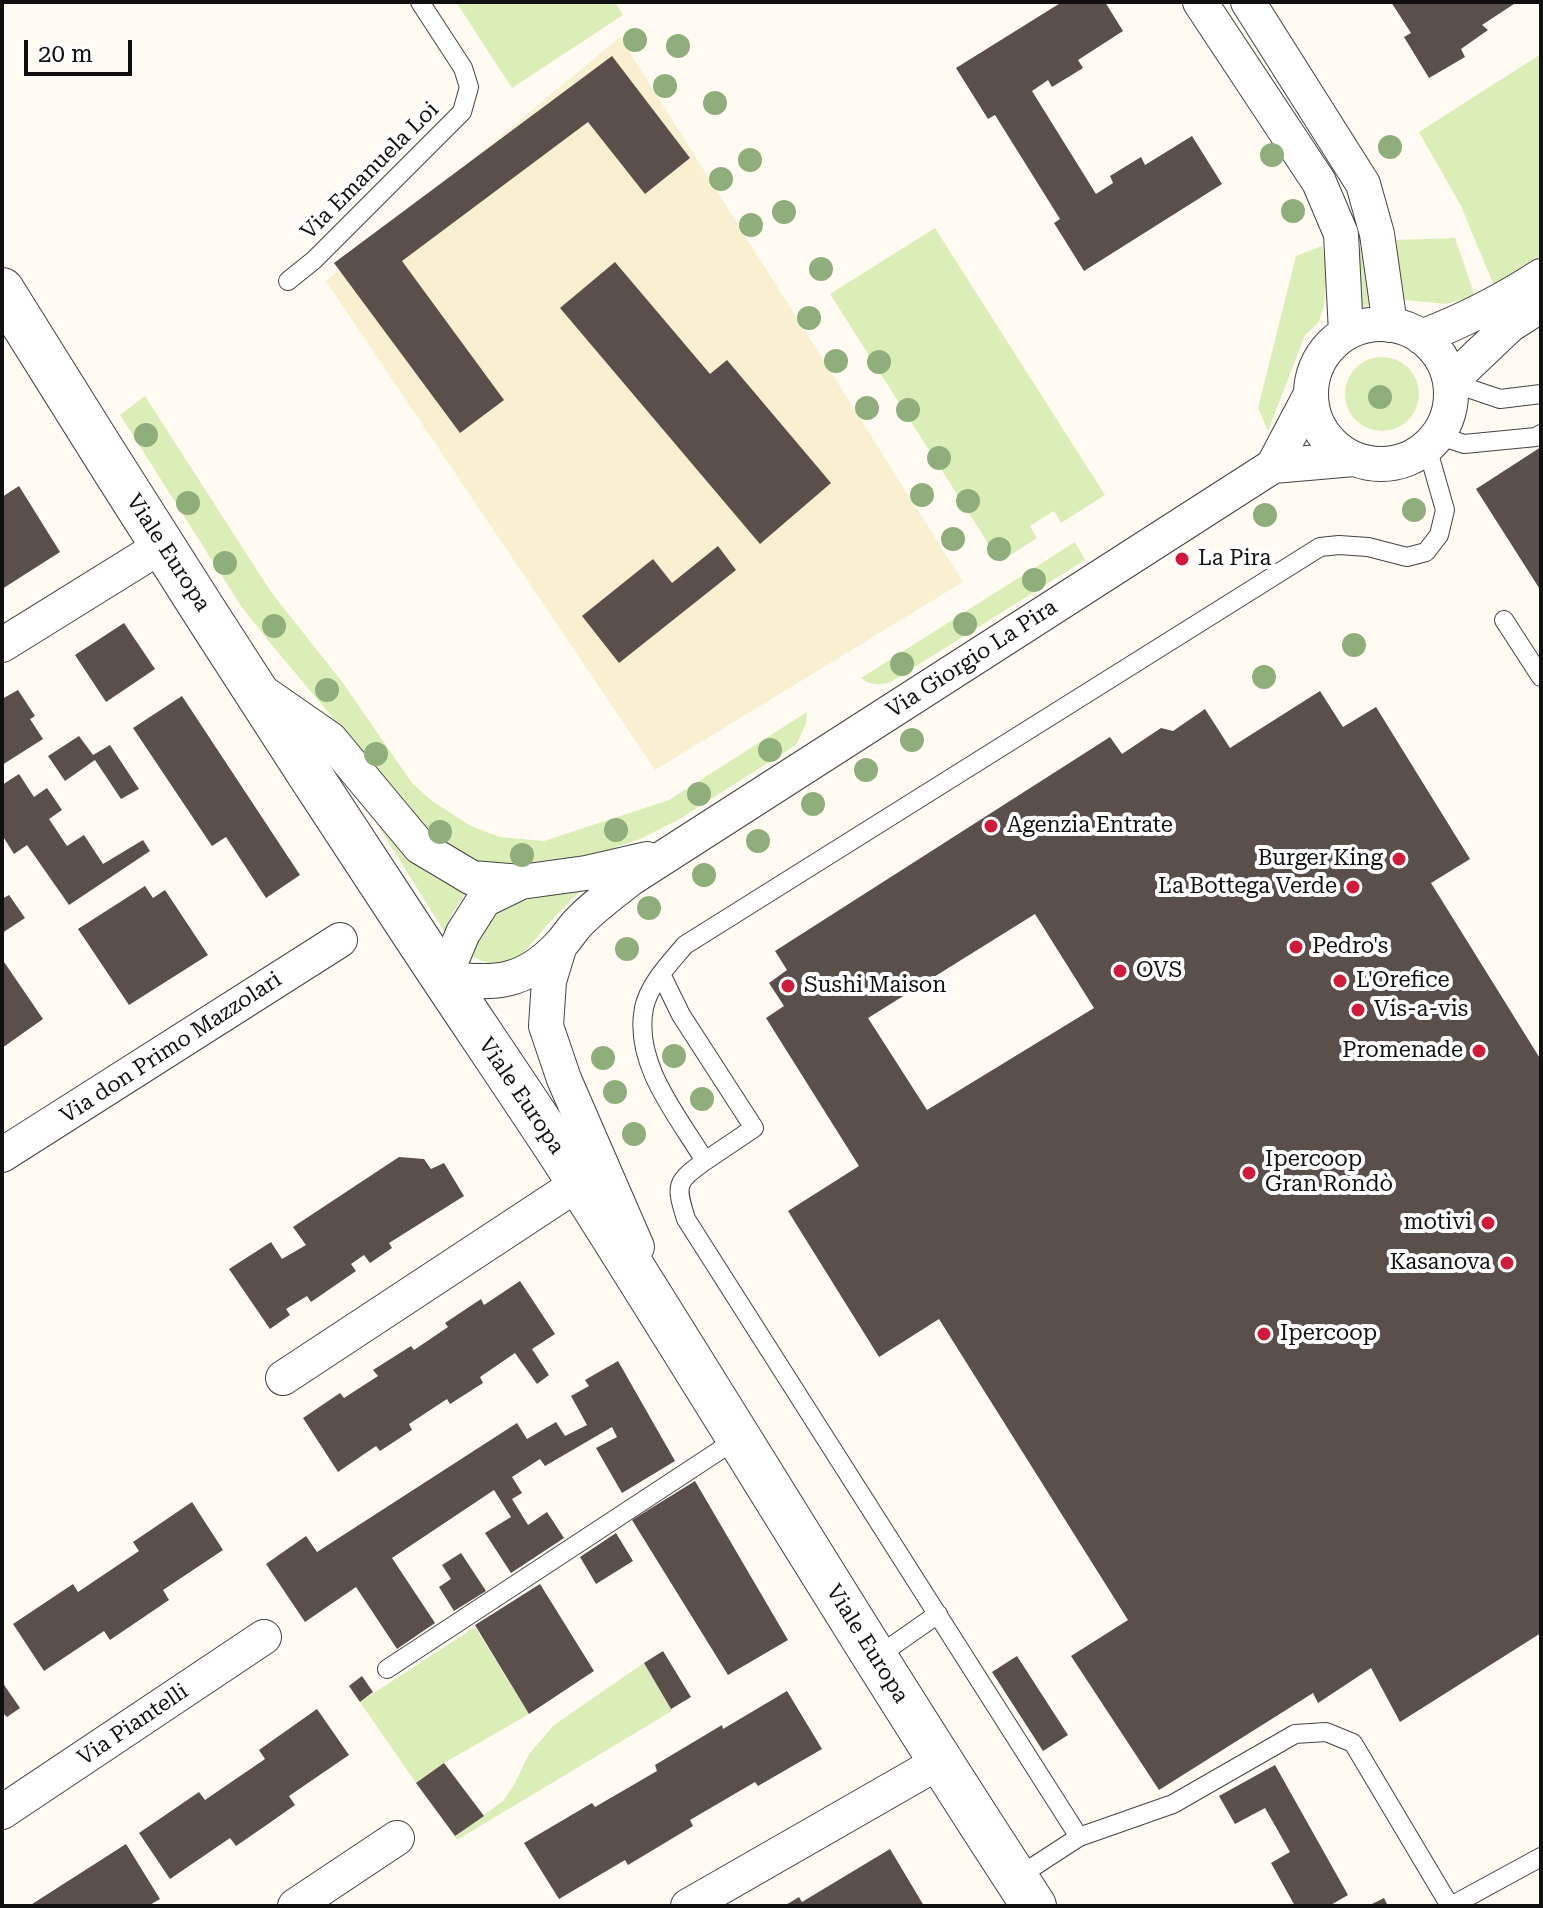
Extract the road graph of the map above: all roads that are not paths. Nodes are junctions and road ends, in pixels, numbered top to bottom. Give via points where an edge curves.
1 (420, 2) edge
2 (1250, 4) edge
3 (1208, 14) edge
4 (1541, 276) edge
5 (288, 281) dead end
6 (2, 290) edge
7 (1541, 305) edge
8 (1405, 331) junction
9 (1346, 333) junction
10 (1477, 354) junction
11 (1450, 382) junction
12 (1311, 394) junction
13 (1541, 394) edge
14 (1500, 399) junction
15 (1541, 434) edge
16 (1432, 441) junction
17 (1354, 459) junction
18 (1273, 466) junction
19 (163, 545) junction
20 (1504, 620) dead end
21 (2, 645) edge
22 (1541, 677) edge
23 (255, 688) junction
24 (671, 852) junction
25 (521, 882) junction
26 (340, 940) dead end
27 (560, 945) junction
28 (661, 974) junction
29 (444, 978) junction
30 (2, 1155) edge
31 (705, 1161) junction
32 (579, 1183) junction
33 (658, 1308) junction
34 (283, 1378) dead end
35 (740, 1437) junction
36 (938, 1614) junction
37 (264, 1637) dead end
38 (875, 1658) junction
39 (387, 1669) dead end
40 (941, 1761) junction
41 (2, 1812) edge
42 (1079, 1837) junction
43 (397, 1838) dead end
44 (1541, 1857) edge
45 (1024, 1897) edge
46 (295, 1906) edge
47 (688, 1906) edge
48 (1451, 1906) edge

1 - 5 lane, Via Emanuela Loi via 463,68 469,87 462,112
2 - 3 street
2 - 8 street via 1363,184
3 - 9 street via 1319,182 1341,234
4 - 8 street via 1469,319
6 - 19 street, Viale Europa
7 - 10 street
8 - 9 street via 1367,325
8 - 11 street via 1434,349
9 - 12 street via 1320,359
10 - 11 street
10 - 14 lane via 1478,370
11 - 14 lane
11 - 16 street via 1450,406
12 - 17 street via 1322,433
12 - 18 street, Via Giorgio La Pira
13 - 14 lane
15 - 16 lane via 1464,444
16 - 17 street via 1400,462
16 - 28 lane via 1445,510 1439,535 1426,552 1407,557 1368,547 1320,547 685,945
17 - 18 street, Via Giorgio La Pira
18 - 24 street, Via Giorgio La Pira
19 - 21 street
19 - 23 street, Viale Europa
20 - 22 lane
23 - 25 street via 330,739 420,847 472,878
23 - 29 street, Viale Europa
24 - 25 street
24 - 27 street, Via Giorgio La Pira via 581,919
25 - 29 street via 484,900
26 - 30 street, Via don Primo Mazzolari
27 - 29 street, Via Giorgio La Pira via 531,971 508,981
27 - 33 street via 549,981 546,1026
28 - 31 lane via 644,1006 643,1043 651,1070
28 - 31 lane via 681,1015 754,1128
29 - 32 street, Viale Europa
31 - 36 lane via 683,1177 678,1195 686,1219
32 - 33 street, Viale Europa
32 - 34 street
33 - 35 street, Viale Europa
35 - 38 street, Viale Europa
35 - 39 lane
36 - 38 lane
36 - 42 lane
37 - 41 street, Via Piantelli
38 - 40 street, Viale Europa
40 - 45 street, Viale Europa
40 - 47 street
42 - 45 lane
42 - 48 lane via 1173,1804 1295,1734 1326,1732 1353,1743
43 - 46 street
44 - 48 lane

